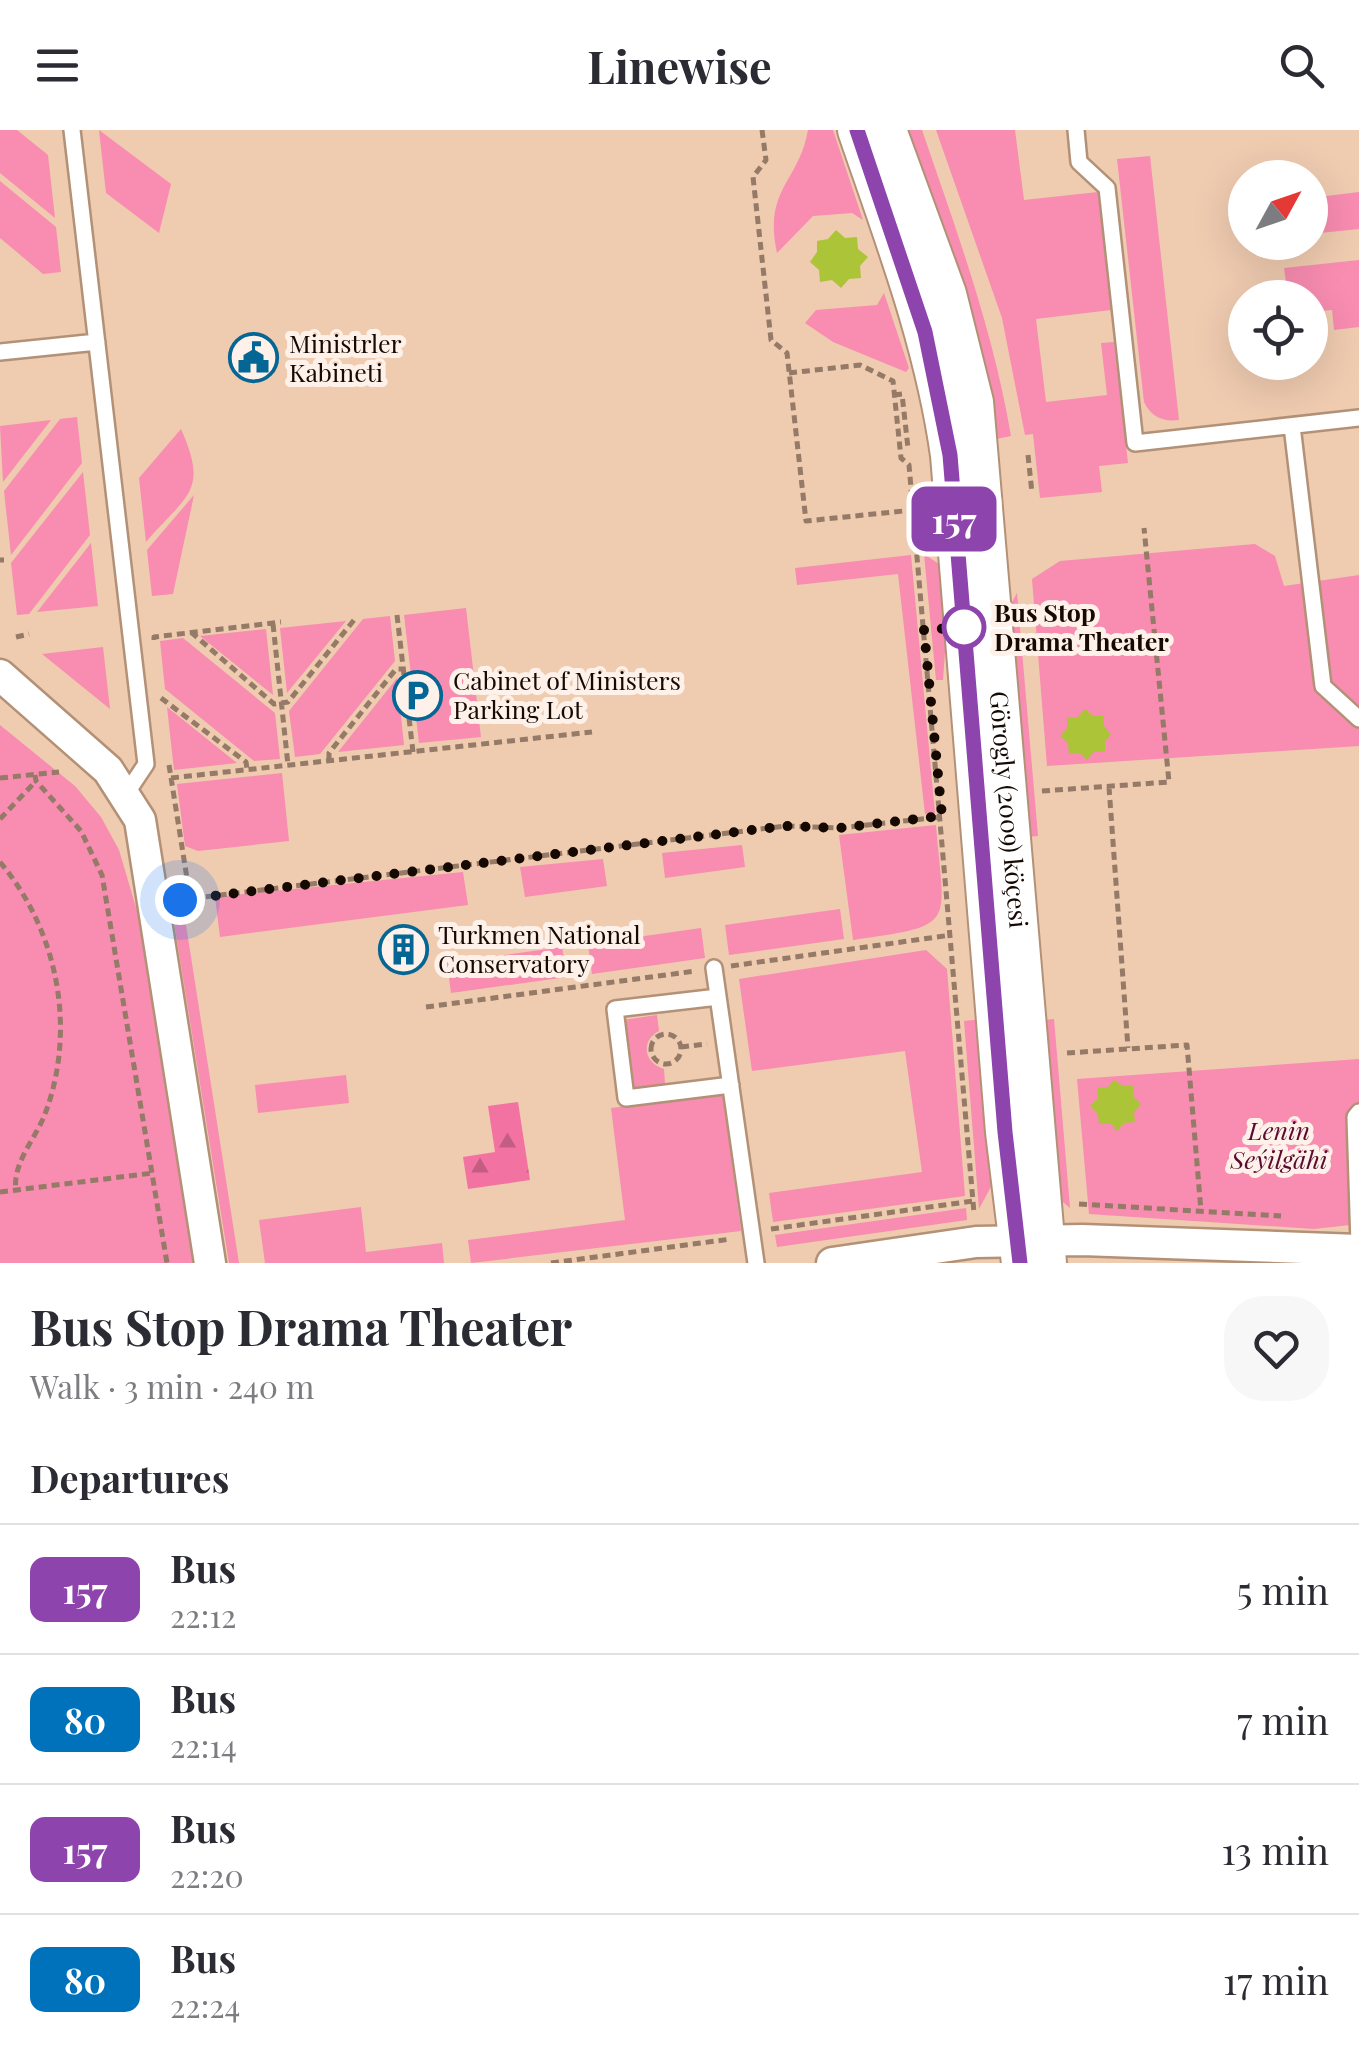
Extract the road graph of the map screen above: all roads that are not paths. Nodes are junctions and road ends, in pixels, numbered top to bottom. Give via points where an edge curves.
1 (72, 130) edge
2 (857, 130) edge
3 (888, 130) edge
4 (1076, 130) edge
5 (97, 342) junction
6 (0, 352) edge
7 (1359, 418) edge
8 (1292, 426) junction
9 (0, 674) edge
10 (1359, 719) edge
11 (126, 794) junction
12 (714, 968) road end
13 (718, 996) junction
14 (730, 1085) junction
15 (1359, 1112) edge
16 (1359, 1247) edge
17 (1033, 1252) edge
18 (210, 1263) edge
19 (756, 1263) edge
20 (832, 1263) edge

1 - 5 lane
2 - 17 street, Görogly (2009) köçesi via 917,303 948,440 1004,1112
3 - 17 street, Görogly (2009) köçesi via 946,294 974,402
4 - 8 lane via 1079,162 1106,188 1135,443
5 - 6 lane
5 - 11 lane via 146,764
7 - 8 lane
8 - 10 lane via 1323,686
9 - 11 street
11 - 18 street via 140,820 151,875
12 - 13 lane
13 - 14 lane
13 - 14 lane via 615,1009 626,1098
14 - 19 lane
15 - 16 lane
16 - 17 street
17 - 20 street via 976,1242

